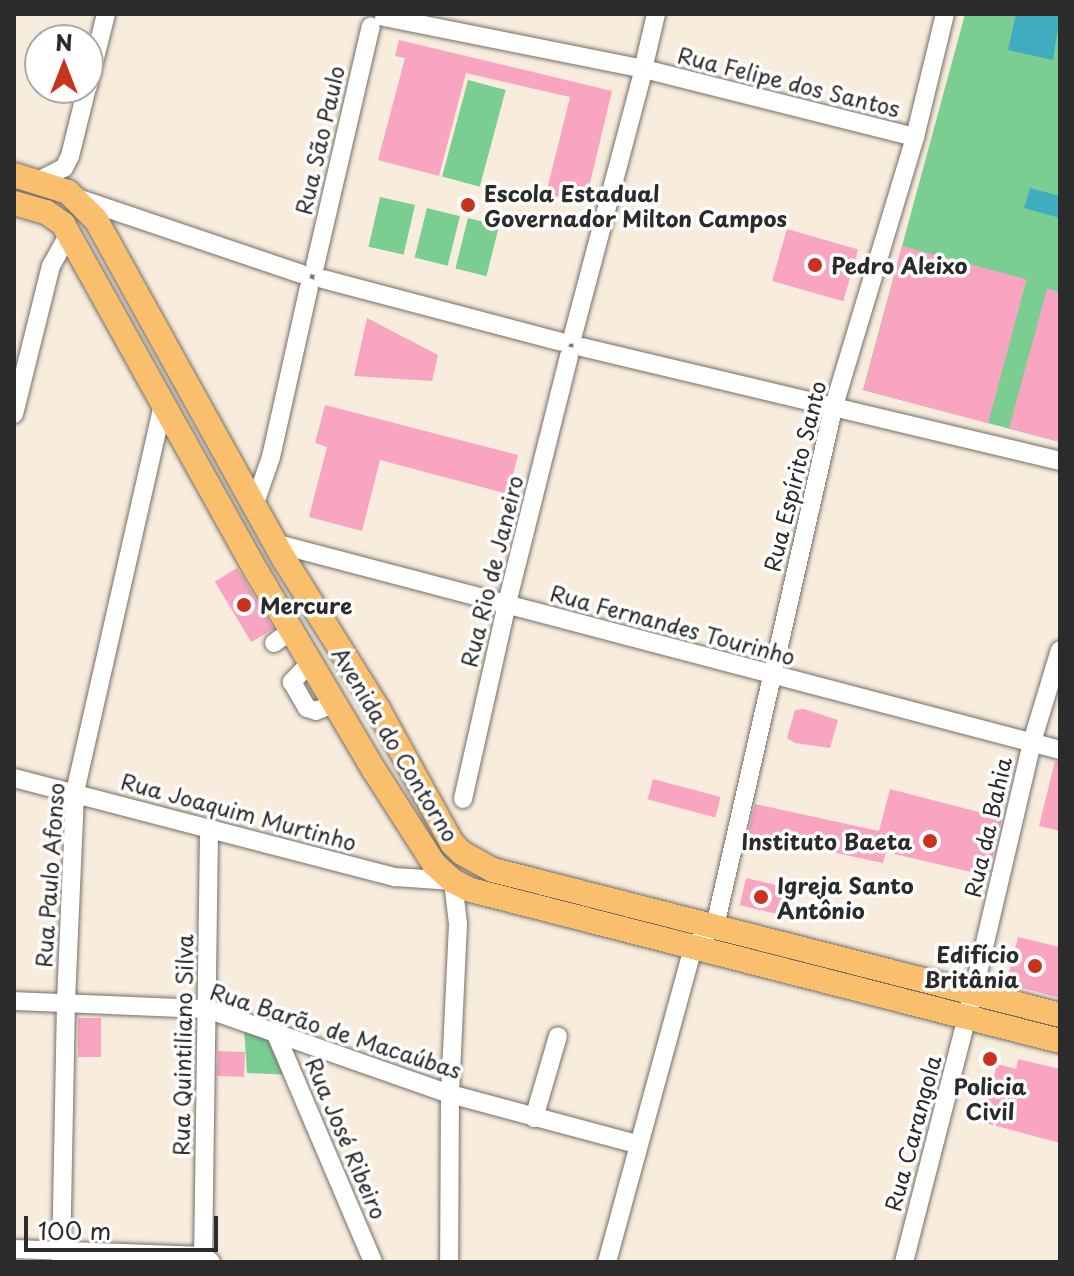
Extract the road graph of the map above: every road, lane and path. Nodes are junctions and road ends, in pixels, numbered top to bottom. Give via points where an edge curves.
1 (656, 14) edge
2 (945, 14) edge
3 (375, 18) edge
4 (643, 70) junction
5 (84, 104) edge
6 (915, 137) junction
7 (14, 175) edge
8 (38, 181) junction
9 (74, 197) junction
10 (14, 203) edge
11 (69, 234) junction
12 (312, 276) junction
13 (571, 345) junction
14 (163, 404) junction
15 (833, 409) junction
16 (14, 414) edge
17 (271, 457) junction
18 (1060, 461) edge
19 (238, 479) junction
20 (254, 506) junction
21 (274, 543) junction
22 (507, 603) junction
23 (1060, 650) edge
24 (771, 676) junction
25 (1032, 742) junction
26 (1060, 750) edge
27 (14, 778) edge
28 (75, 792) junction
29 (463, 799) dead end
30 (209, 829) junction
31 (493, 870) junction
32 (453, 881) junction
33 (715, 926) junction
34 (694, 945) junction
35 (14, 1001) edge
36 (66, 1001) junction
37 (970, 1005) junction
38 (207, 1009) junction
39 (1060, 1015) edge
40 (275, 1032) junction
41 (558, 1036) dead end
42 (1060, 1041) edge
43 (450, 1094) junction
44 (534, 1118) junction
45 (637, 1144) junction
46 (14, 1249) edge
47 (61, 1256) edge
48 (206, 1260) edge
49 (373, 1262) edge
50 (449, 1262) edge
51 (607, 1262) edge
52 (904, 1262) edge

1 - 4 street, Rua Rio de Janeiro
2 - 6 street, Rua Espírito Santo
3 - 4 street, Rua Felipe dos Santos
3 - 12 street, Rua São Paulo
4 - 6 street, Rua Felipe dos Santos
4 - 13 street, Rua Rio de Janeiro
5 - 8 street via 64,168
6 - 15 street, Rua Espírito Santo
7 - 8 main road, Avenida do Contorno
8 - 9 main road, Avenida do Contorno
9 - 12 street
9 - 19 main road, Avenida do Contorno via 96,220
10 - 11 main road, Avenida do Contorno via 56,217
11 - 14 main road, Avenida do Contorno
11 - 16 street via 51,266
12 - 13 street
12 - 17 street, Rua São Paulo
13 - 15 street
13 - 22 street, Rua Rio de Janeiro
14 - 28 street, Rua Paulo Afonso
14 - 32 main road, Avenida do Contorno via 283,636 311,662 419,843
15 - 18 street
15 - 24 street, Rua Espírito Santo
17 - 19 street
17 - 20 street, Rua São Paulo
19 - 20 main road, Avenida do Contorno
20 - 21 main road, Avenida do Contorno
21 - 22 street, Rua Fernandes Tourinho
21 - 31 main road, Avenida do Contorno via 378,709 452,843
22 - 24 street, Rua Fernandes Tourinho
22 - 29 street, Rua Rio de Janeiro
23 - 25 street, Rua da Bahia
24 - 25 street, Rua Fernandes Tourinho
24 - 33 street, Rua Espírito Santo
25 - 26 street, Rua Fernandes Tourinho
25 - 37 street, Rua da Bahia
27 - 28 street, Rua Joaquim Murtinho
28 - 30 street, Rua Joaquim Murtinho
28 - 36 street, Rua Paulo Afonso
30 - 32 street, Rua Joaquim Murtinho via 395,877
30 - 38 street, Rua Quintiliano Silva
31 - 32 main road
31 - 33 main road, Avenida do Contorno
32 - 34 main road, Avenida do Contorno via 471,890
32 - 43 street via 458,924
33 - 34 street
33 - 37 main road, Avenida do Contorno
34 - 37 main road, Avenida do Contorno
34 - 45 street
35 - 36 street, Rua Barão de Macaúbas
36 - 38 street, Rua Barão de Macaúbas
36 - 47 street, Rua Paulo Afonso
37 - 39 main road, Avenida do Contorno
37 - 42 main road, Avenida do Contorno
37 - 52 street, Rua Carangola
38 - 40 street, Rua Barão de Macaúbas
38 - 48 street, Rua Quintiliano Silva
40 - 43 street, Rua Barão de Macaúbas
40 - 49 street, Rua José Ribeiro
41 - 44 street
43 - 44 street, Rua Barão de Macaúbas
43 - 50 street
44 - 45 street, Rua Barão de Macaúbas
45 - 51 street
46 - 47 street
47 - 48 street

